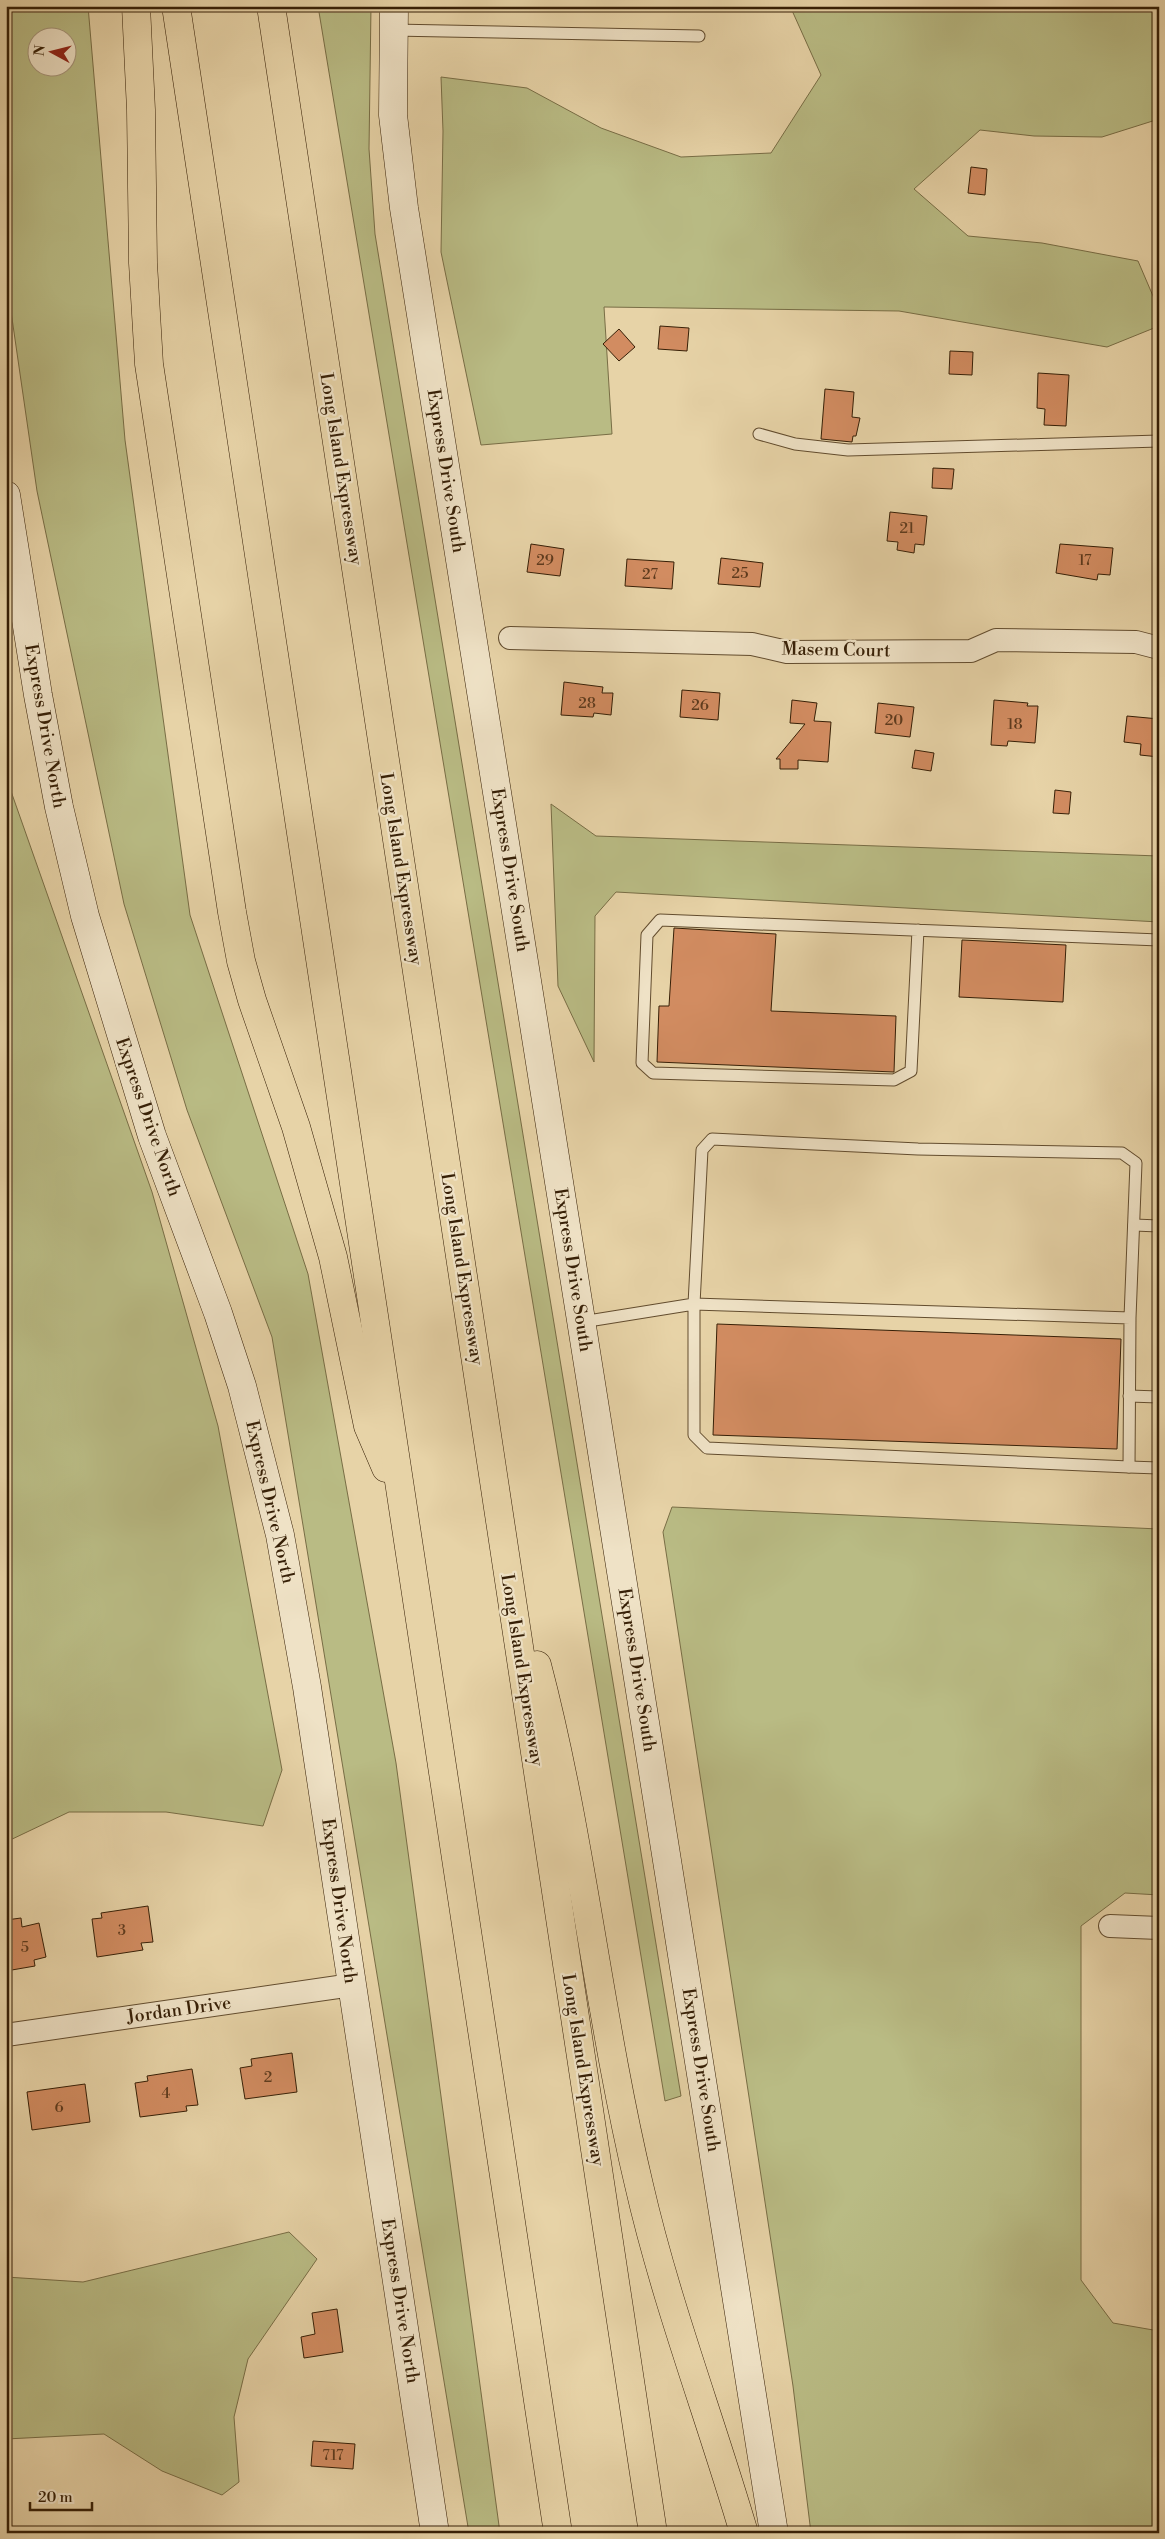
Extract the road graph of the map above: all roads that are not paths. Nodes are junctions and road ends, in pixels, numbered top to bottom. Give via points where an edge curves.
1 (136, 6) edge
2 (176, 6) edge
3 (271, 6) edge
4 (394, 18) edge
5 (699, 36) dead end
6 (759, 434) dead end
7 (1159, 441) edge
8 (6, 495) edge
9 (510, 638) dead end
10 (1159, 648) edge
11 (918, 930) junction
12 (1159, 940) edge
13 (1134, 1225) junction
14 (1159, 1226) edge
15 (694, 1304) junction
16 (1130, 1318) junction
17 (582, 1322) junction
18 (1129, 1396) junction
19 (1159, 1397) edge
20 (1129, 1467) junction
21 (1159, 1468) edge
22 (400, 1499) junction
23 (501, 1526) junction
24 (1110, 1926) dead end
25 (1159, 1928) edge
26 (352, 1985) junction
27 (6, 2035) edge
28 (542, 2422) junction
29 (435, 2533) edge
30 (548, 2533) edge
31 (558, 2533) edge
32 (652, 2533) edge
33 (744, 2533) edge
34 (774, 2533) edge

1 - 22 highway via 149,364 232,912 252,1000 296,1127 334,1257 368,1426
2 - 22 highway
3 - 23 highway, Long Island Expressway
4 - 5 lane
4 - 17 main road, Express Drive South via 393,115 404,208
6 - 7 lane via 803,446 848,450
8 - 26 main road, Express Drive North via 20,610 59,807 85,916 152,1136 242,1386 278,1526 307,1687
9 - 10 street, Masem Court via 752,644 787,652 971,651 996,640 1136,642
11 - 11 lane via 660,920 647,935 642,1063 653,1073 894,1080 911,1071
11 - 12 lane
13 - 14 lane
13 - 15 lane via 1136,1163 1122,1153 918,1149 712,1139 702,1150
13 - 16 lane
15 - 16 lane
15 - 17 lane
15 - 20 lane via 694,1435 707,1448
16 - 18 lane
17 - 34 main road, Express Drive South
18 - 19 lane
18 - 20 lane
20 - 21 lane
22 - 28 highway
23 - 32 highway, Long Island Expressway
23 - 33 highway via 557,1742 612,2058 638,2184
24 - 25 street
26 - 27 street, Jordan Drive
26 - 29 main road, Express Drive North
28 - 30 highway
28 - 31 highway

